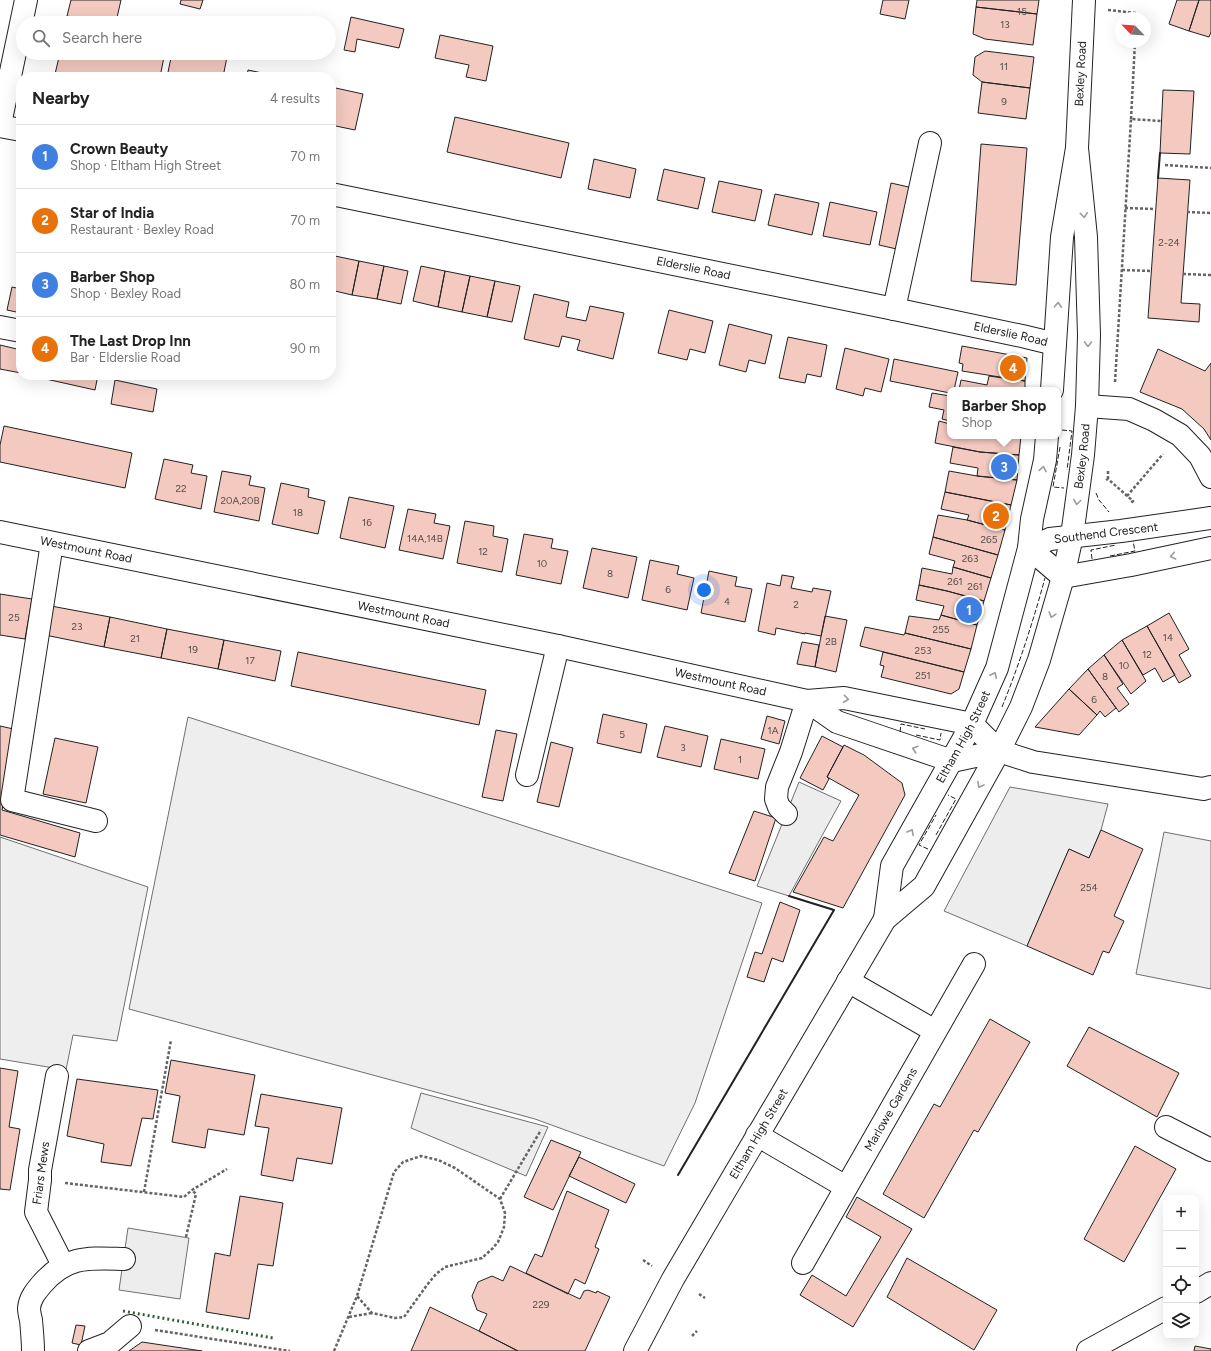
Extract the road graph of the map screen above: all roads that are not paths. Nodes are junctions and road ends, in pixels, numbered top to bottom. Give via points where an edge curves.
1 (26, 0) edge
2 (1093, 5) edge
3 (23, 16) edge
4 (16, 48) edge
5 (0, 125) edge
6 (16, 129) edge
7 (930, 143) dead end
8 (1077, 148) junction
9 (336, 195) edge
10 (894, 309) junction
11 (0, 327) edge
12 (16, 330) edge
13 (1055, 344) junction
14 (1052, 387) edge
15 (1087, 406) junction
16 (1048, 439) edge
17 (1211, 477) edge
18 (1211, 518) edge
19 (0, 532) edge
20 (1072, 536) junction
21 (52, 543) junction
22 (1029, 548) junction
23 (1211, 548) edge
24 (1063, 577) junction
25 (558, 646) junction
26 (807, 701) junction
27 (972, 724) junction
28 (999, 751) junction
29 (952, 761) junction
30 (527, 776) dead end
31 (1211, 787) edge
32 (786, 814) dead end
33 (96, 821) dead end
34 (885, 919) junction
35 (974, 964) dead end
36 (848, 981) junction
37 (935, 1031) junction
38 (57, 1076) dead end
39 (1166, 1127) dead end
40 (757, 1136) junction
41 (1210, 1147) edge
42 (846, 1187) junction
43 (124, 1259) dead end
44 (803, 1263) dead end
45 (63, 1265) junction
46 (1211, 1283) edge
47 (1199, 1290) edge
48 (1163, 1310) edge
49 (130, 1326) road end
50 (641, 1349) edge
51 (33, 1351) edge
52 (89, 1351) edge
53 (1088, 1351) edge

1 - 3 street
2 - 8 street, Bexley Road
4 - 5 street
5 - 6 street
7 - 10 street
13 -> 8 street, Bexley Road via 1062,237
8 -> 15 street, Bexley Road via 1086,237 1089,335
9 - 10 street, Elderslie Road
10 - 13 street, Elderslie Road
11 - 12 street
13 - 14 street, Bexley Road
15 - 17 street via 1129,409 1154,420 1180,435 1200,456
15 -> 20 street, Bexley Road via 1084,455
22 -> 16 street
18 - 20 street, Southend Crescent
19 - 21 street, Westmount Road
20 - 22 street, Southend Crescent via 1050,539
20 - 24 street, Bexley Road
21 - 25 street, Westmount Road
21 - 33 street via 12,800
22 - 24 street
27 -> 22 street, Eltham High Street via 998,668
23 -> 24 street
24 -> 28 street, Bexley Road via 1039,660 1021,707
25 - 26 street, Westmount Road
25 - 30 street
26 -> 27 street, Westmount Road via 844,698
29 -> 26 street, Westmount Road via 837,722
26 - 32 street via 777,787 776,799
27 - 28 street
27 - 29 street, Eltham High Street
28 - 29 street
28 - 31 street via 1033,762 1203,789
28 -> 34 street, Eltham High Street via 924,886
34 -> 29 street, Eltham High Street via 892,866
34 - 36 street, Eltham High Street
35 - 37 street, Marlowe Gardens
36 - 37 street
36 - 40 street, Eltham High Street
37 - 42 street, Marlowe Gardens
38 - 45 street, Friars Mews via 40,1170 36,1212
39 - 41 street
40 - 42 street
40 - 50 street, Eltham High Street via 674,1279
42 - 44 street, Marlowe Gardens
43 - 45 street via 80,1259
45 - 51 street via 34,1293 29,1308
46 - 47 street
48 - 53 street
49 - 52 street via 110,1343

